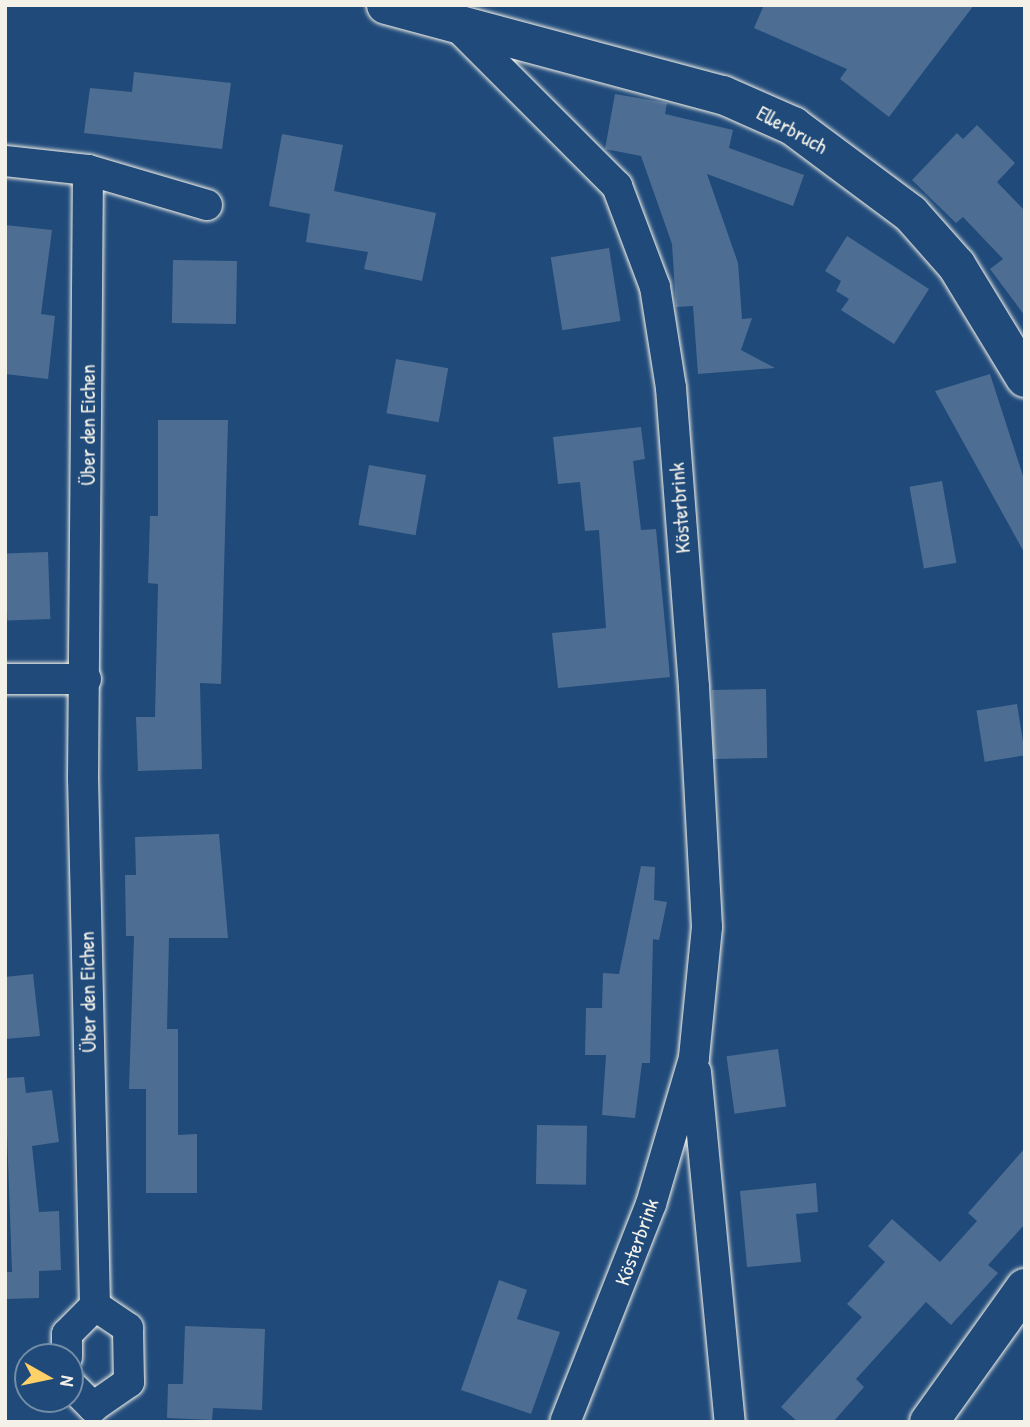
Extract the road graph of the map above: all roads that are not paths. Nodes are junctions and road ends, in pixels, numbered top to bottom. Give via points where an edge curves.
1 (386, 5) edge
2 (461, 30) junction
3 (5, 161) edge
4 (88, 170) junction
5 (207, 205) dead end
6 (1025, 378) edge
7 (86, 679) junction
8 (5, 680) edge
9 (694, 1058) junction
10 (1025, 1288) edge
11 (95, 1306) junction
12 (67, 1343) edge
13 (93, 1414) edge
14 (565, 1422) edge
15 (730, 1422) edge
16 (929, 1422) edge

1 - 2 street, Ellerbruch
2 - 6 street, Ellerbruch via 723,95 793,126 911,214 957,266
2 - 9 street, Kösterbrink via 617,186 655,287 671,388 700,773 707,927
3 - 4 street
4 - 5 street
4 - 7 street, Über den Eichen
7 - 8 street
7 - 11 street, Über den Eichen via 83,779
9 - 14 street, Kösterbrink via 651,1204
9 - 15 street, Kösterbrink
10 - 16 street
11 - 12 street via 67,1334
11 - 13 street via 128,1328 128,1382

